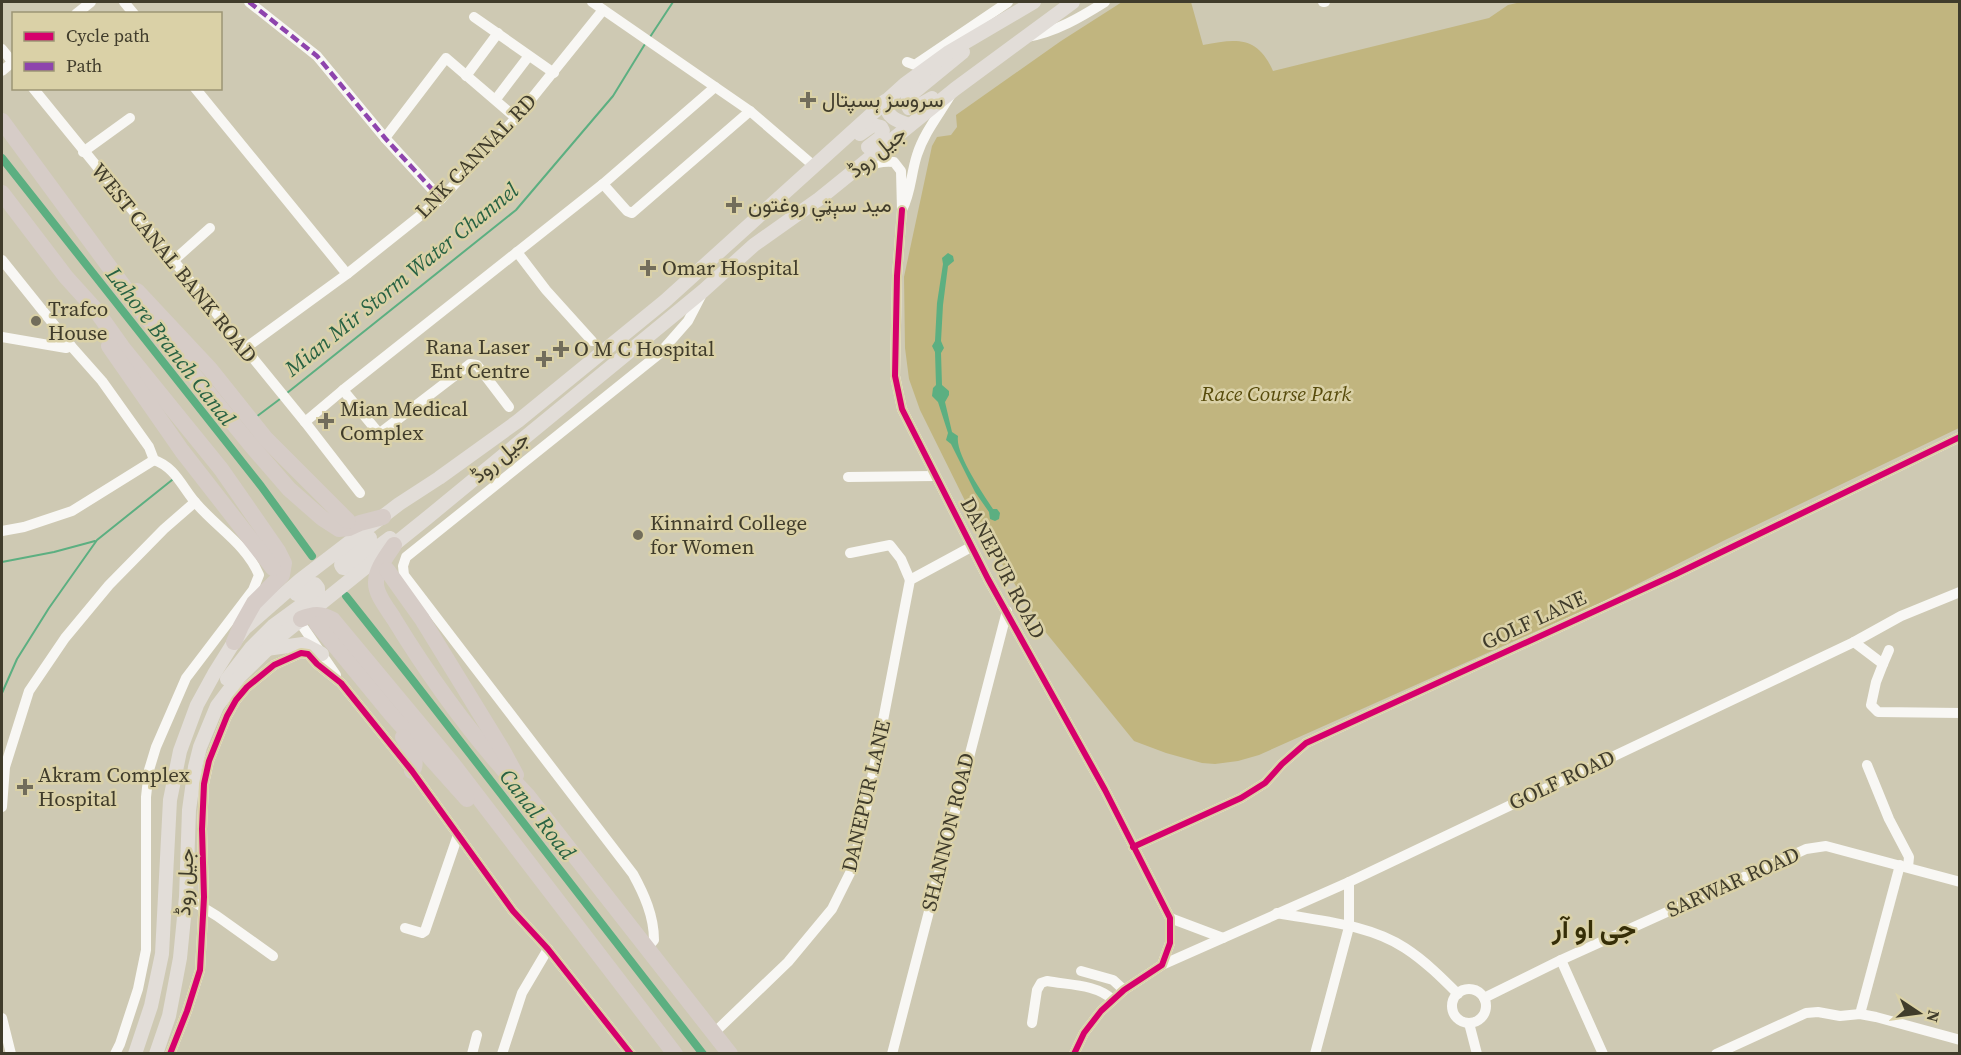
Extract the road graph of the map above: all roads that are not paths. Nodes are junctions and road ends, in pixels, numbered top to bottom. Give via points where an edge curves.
1 (91, 2) edge
2 (249, 2) edge
3 (592, 2) edge
4 (1008, 2) edge
5 (1034, 2) edge
6 (1073, 2) edge
7 (1105, 2) edge
8 (603, 10) junction
9 (78, 12) edge
10 (474, 17) dead end
11 (996, 24) junction
12 (498, 33) junction
13 (1024, 37) junction
14 (2, 49) edge
15 (1000, 55) junction
16 (528, 57) junction
17 (12, 62) edge
18 (907, 62) dead end
19 (554, 73) junction
20 (466, 76) junction
21 (715, 87) junction
22 (955, 88) junction
23 (35, 90) edge
24 (197, 90) edge
25 (496, 99) junction
26 (885, 101) junction
27 (750, 111) junction
28 (130, 118) dead end
29 (516, 118) junction
30 (2, 121) edge
31 (910, 125) junction
32 (385, 138) junction
33 (83, 152) junction
34 (813, 166) junction
35 (603, 184) junction
36 (2, 193) edge
37 (441, 199) junction
38 (819, 199) junction
39 (902, 210) junction
40 (210, 228) dead end
41 (754, 245) junction
42 (517, 252) junction
43 (103, 256) junction
44 (2, 260) edge
45 (173, 261) junction
46 (347, 274) junction
47 (66, 277) junction
48 (703, 291) junction
49 (2, 337) edge
50 (592, 341) dead end
51 (71, 346) junction
52 (244, 349) junction
53 (343, 390) junction
54 (509, 407) dead end
55 (305, 422) junction
56 (1959, 437) edge
57 (154, 460) junction
58 (935, 476) junction
59 (848, 477) dead end
60 (439, 478) junction
61 (360, 493) dead end
62 (192, 498) junction
63 (383, 518) junction
64 (427, 518) junction
65 (348, 521) dead end
66 (2, 531) edge
67 (394, 545) junction
68 (971, 547) junction
69 (850, 553) dead end
70 (387, 570) dead end
71 (266, 572) junction
72 (910, 580) junction
73 (1959, 592) edge
74 (1007, 611) junction
75 (306, 621) junction
76 (245, 628) junction
77 (234, 642) junction
78 (1854, 642) junction
79 (266, 649) junction
80 (1889, 650) dead end
81 (322, 654) junction
82 (1883, 664) junction
83 (341, 683) junction
84 (217, 706) junction
85 (1959, 713) edge
86 (391, 714) junction
87 (1867, 765) dead end
88 (412, 771) junction
89 (527, 795) junction
90 (2, 807) edge
91 (458, 835) junction
92 (1133, 847) junction
93 (1904, 866) junction
94 (533, 870) junction
95 (1349, 882) junction
96 (1959, 882) edge
97 (186, 897) junction
98 (204, 907) junction
99 (1276, 913) junction
100 (1170, 918) junction
101 (1349, 927) junction
102 (405, 928) dead end
103 (1223, 938) junction
104 (648, 947) junction
105 (548, 949) junction
106 (146, 950) junction
107 (162, 954) junction
108 (273, 956) dead end
109 (1562, 960) junction
110 (1162, 965) junction
111 (1081, 971) dead end
112 (1124, 990) junction
113 (1458, 994) junction
114 (1484, 998) junction
115 (1113, 1000) junction
116 (1860, 1014) junction
117 (2, 1018) edge
118 (1032, 1023) dead end
119 (1469, 1023) junction
120 (714, 1033) junction
121 (477, 1035) dead end
122 (1959, 1040) edge
123 (11, 1053) edge
124 (115, 1053) edge
125 (135, 1053) edge
126 (156, 1053) edge
127 (170, 1053) edge
128 (472, 1053) edge
129 (502, 1053) edge
130 (631, 1053) edge
131 (675, 1053) edge
132 (730, 1053) edge
133 (892, 1053) edge
134 (1074, 1053) edge
135 (1315, 1053) edge
136 (1477, 1053) edge
137 (1603, 1053) edge
138 (1716, 1053) edge

1 - 9 street
2 - 32 street via 317,56
3 - 8 street
4 - 18 street via 915,65
5 - 11 main road, جیل روڈ
6 - 13 main road, جیل روڈ
7 - 13 street via 1054,30
8 - 19 street, LNK CANNAL RD
8 - 21 street
10 - 12 street
11 - 15 main road via 908,97 906,104 912,109 917,107
11 - 26 main road, جیل روڈ via 949,52
12 - 16 street
12 - 20 street
13 - 15 main road, جیل روڈ
14 - 17 street
15 - 22 main road, جیل روڈ
16 - 19 street
16 - 25 street
19 - 29 street, LNK CANNAL RD
20 - 25 street
20 - 32 street via 446,58
21 - 27 street
21 - 35 street
22 - 31 main road, جیل روڈ
22 - 39 street, DANEPUR ROAD via 924,136
23 - 33 street, WEST CANAL BANK ROAD
24 - 46 street
25 - 29 street
26 - 31 main road via 893,119
26 - 34 main road, جیل روڈ
27 - 34 street
27 - 35 street via 632,213
28 - 33 street
29 - 37 street, LNK CANNAL RD
30 - 43 highway
31 - 38 main road, جیل روڈ
32 - 37 street
33 - 45 street, WEST CANAL BANK ROAD
34 - 41 main road via 873,124 881,127 881,137
34 - 60 main road, جیل روڈ via 665,301 518,421
35 - 42 street
36 - 47 highway
37 - 46 street, LNK CANNAL RD
38 - 39 street, DANEPUR ROAD via 874,163 894,162 901,171
38 - 41 main road, جیل روڈ
39 - 58 street, DANEPUR ROAD via 895,376 902,409
40 - 45 street
41 - 48 main road, جیل روڈ
42 - 50 street
42 - 53 street
43 - 63 highway via 144,314 289,489 339,529
43 - 65 highway via 171,326 266,439
44 - 51 street
45 - 52 street, WEST CANAL BANK ROAD
46 - 52 street, LNK CANNAL RD
47 - 71 highway
47 - 77 highway via 221,469 284,563 282,575 254,603
48 - 64 main road, جیل روڈ
48 - 104 street via 688,321 659,354 406,557 403,566 404,575 633,874 652,921 654,940
49 - 51 street
51 - 57 street via 102,381
52 - 55 street, WEST CANAL BANK ROAD
53 - 54 street via 380,433 473,363
53 - 55 street
55 - 61 street, WEST CANAL BANK ROAD
56 - 92 street, GOLF LANE via 1676,574 1306,743 1265,783 1241,798
57 - 62 street via 173,472
57 - 66 street via 72,511
58 - 59 street
58 - 68 street, DANEPUR ROAD
60 - 63 main road, جیل روڈ
60 - 64 main road via 409,508 342,561 342,566 348,569 411,524
62 - 71 street
62 - 90 street via 109,585 65,638 29,691 5,767
63 - 76 main road, جیل روڈ via 300,580
64 - 67 main road, جیل روڈ
67 - 75 main road, جیل روڈ
67 - 89 highway via 375,580 377,590 445,695 497,764
68 - 72 street
68 - 74 street, DANEPUR ROAD
69 - 72 street via 890,545
70 - 89 highway via 422,619
71 - 106 street via 186,678 156,747 146,797
72 - 120 street, DANEPUR LANE via 853,867 832,909 788,962
73 - 78 street, GOLF ROAD via 1901,616
74 - 92 street, DANEPUR ROAD
74 - 133 street, SHANNON ROAD
75 - 79 main road, جیل روڈ
75 - 81 street
75 - 86 highway
75 - 94 highway via 313,614 333,620 452,763
76 - 77 main road, جیل روڈ
76 - 84 main road via 271,615 309,584 318,588 314,596 251,648 227,680
77 - 107 main road, جیل روڈ via 197,705 174,776
78 - 82 street
78 - 95 street, GOLF ROAD
79 - 81 main road via 303,645
79 - 84 main road, جیل روڈ
80 - 82 street
81 - 83 street
82 - 85 street via 1875,682 1871,705 1874,710
83 - 88 street
83 - 98 street via 308,654 301,653 274,665 236,700 218,736 204,784
84 - 97 main road, جیل روڈ via 200,747 191,790
86 - 88 highway via 415,761
86 - 94 highway
87 - 93 street via 1885,812 1909,857
88 - 91 street
89 - 104 highway
91 - 102 street via 425,931
91 - 105 street via 513,911
92 - 100 street, DANEPUR ROAD
93 - 96 street, SARWAR ROAD
93 - 109 street, SARWAR ROAD via 1826,846 1806,849
93 - 116 street
94 - 131 highway
95 - 99 street, GOLF ROAD
95 - 101 street
97 - 98 street
97 - 126 main road, جیل روڈ via 175,988
98 - 108 street
98 - 127 street via 200,970
99 - 101 street
99 - 103 street, GOLF ROAD
100 - 103 street
100 - 110 street via 1170,943
101 - 113 street via 1404,947
101 - 135 street
103 - 110 street, GOLF ROAD
104 - 120 highway
105 - 129 street via 522,993
105 - 130 street
106 - 107 street
106 - 124 street via 135,998
107 - 125 main road, جیل روڈ via 152,1006
109 - 114 street, SARWAR ROAD
109 - 137 street
110 - 112 street, GOLF ROAD
111 - 112 street via 1113,980
112 - 115 street, GOLF ROAD
113 - 114 street via 1476,990
113 - 119 street via 1453,1002 1455,1015
114 - 119 street via 1486,1010 1482,1017
115 - 118 street via 1092,988 1047,981 1037,990
115 - 134 street, GOLF ROAD via 1084,1033
116 - 122 street
116 - 138 street via 1806,1013
117 - 123 street
119 - 136 street
120 - 132 highway
121 - 128 street

